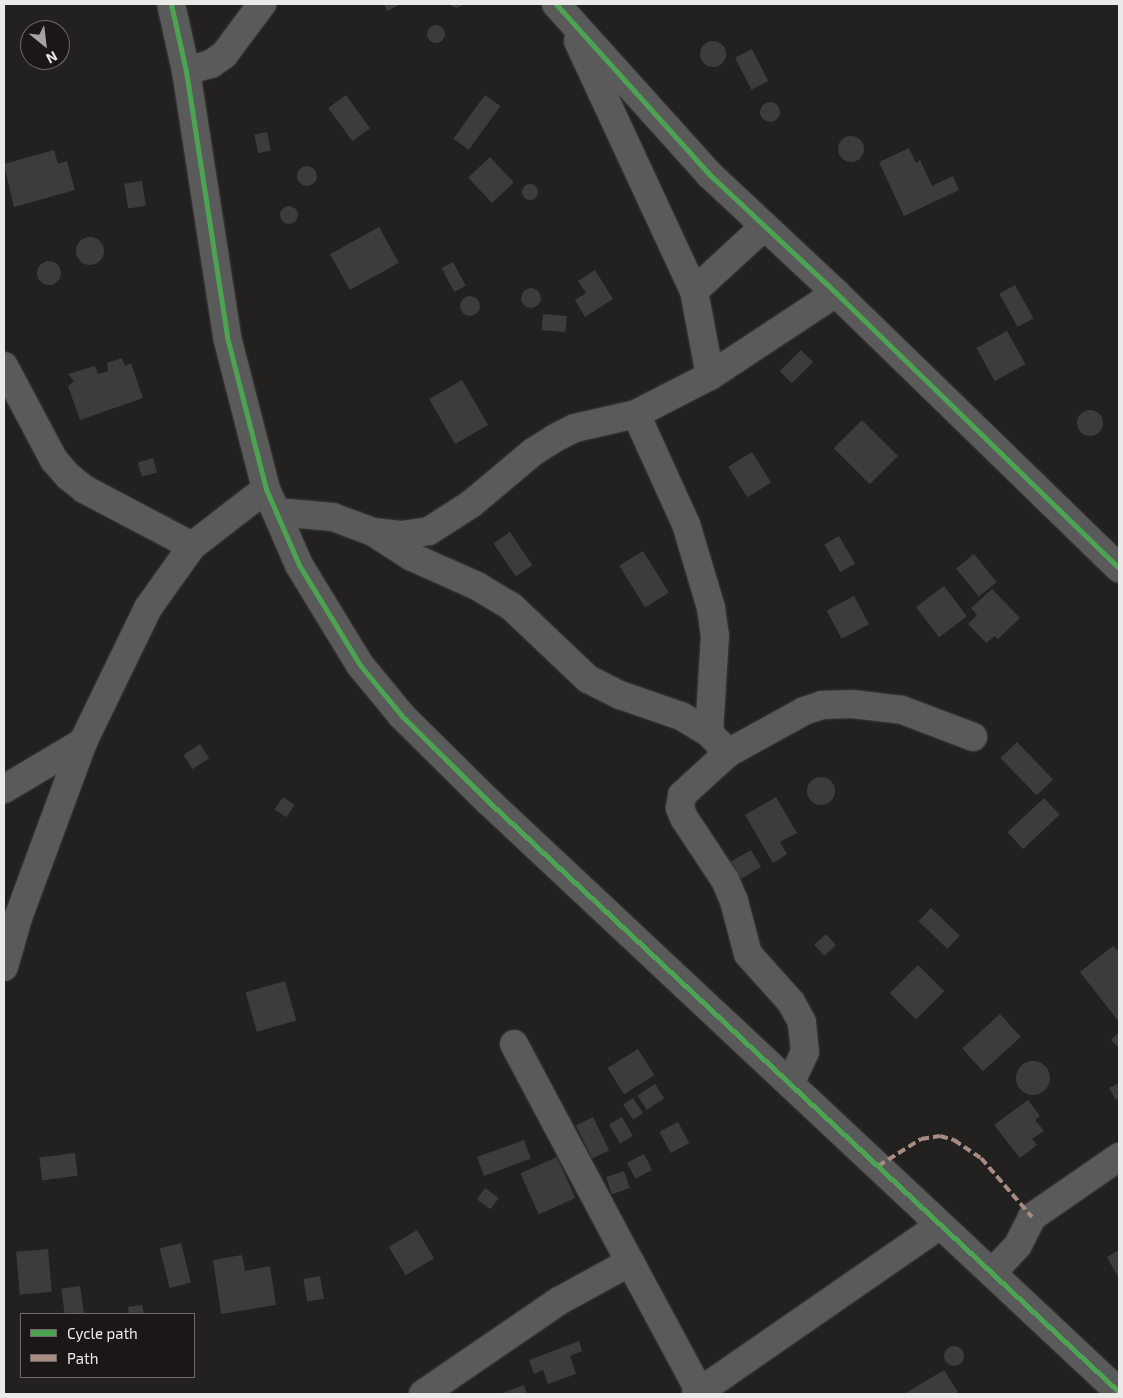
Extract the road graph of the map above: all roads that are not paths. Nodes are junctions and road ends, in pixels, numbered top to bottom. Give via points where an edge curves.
1 (171, 4) edge
2 (262, 4) edge
3 (561, 9) edge
4 (186, 71) junction
5 (765, 226) junction
6 (694, 291) junction
7 (836, 293) junction
8 (4, 366) edge
9 (710, 376) junction
10 (636, 414) junction
11 (271, 500) junction
12 (373, 532) junction
13 (192, 546) junction
14 (1119, 568) edge
15 (709, 733) junction
16 (973, 737) dead end
17 (83, 742) junction
18 (728, 753) junction
19 (4, 789) edge
20 (4, 967) edge
21 (514, 1044) dead end
22 (790, 1084) junction
23 (1119, 1157) edge
24 (940, 1225) junction
25 (630, 1262) junction
26 (992, 1273) junction
27 (1119, 1392) edge
28 (698, 1393) edge
29 (423, 1394) edge

1 - 4 street
2 - 4 street via 224,55 206,66
3 - 5 street via 710,175
3 - 6 street
4 - 11 street via 227,337
5 - 6 street
5 - 7 street
6 - 9 street
7 - 9 street
7 - 14 street
8 - 13 street via 54,460 68,476 84,489
9 - 10 street
10 - 12 street via 575,428 555,438 533,452 471,504 429,530 401,535
10 - 15 street via 686,524 711,608 715,635
11 - 12 street
11 - 13 street
11 - 22 street via 299,565 323,609 360,664 402,716
12 - 15 street via 412,557 490,593 512,607 588,679 620,695 681,716
13 - 17 street via 148,608
15 - 18 street
16 - 18 street via 902,710 852,704 822,705 804,711
17 - 19 street
17 - 20 street via 21,910
18 - 22 street via 692,783 682,795 680,808 725,880 739,916 748,954 791,1002 802,1022 805,1052
21 - 25 street
22 - 24 street
23 - 26 street via 1032,1217 1018,1245
24 - 26 street
24 - 28 street
25 - 28 street
25 - 29 street via 559,1301
26 - 27 street

